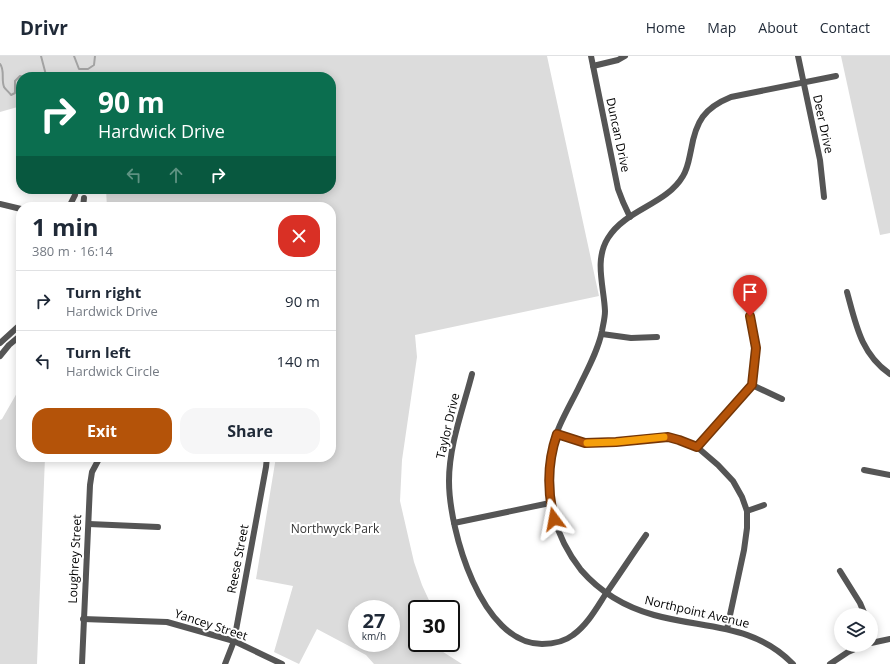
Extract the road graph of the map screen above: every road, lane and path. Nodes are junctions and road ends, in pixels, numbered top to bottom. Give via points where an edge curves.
1 (591, 56) edge
2 (625, 56) edge
3 (798, 56) edge
4 (593, 66) junction
5 (836, 76) dead end
6 (803, 82) junction
7 (75, 195) dead end
8 (824, 196) dead end
9 (84, 198) dead end
10 (72, 202) edge
11 (84, 202) edge
12 (0, 204) edge
13 (16, 208) edge
14 (630, 217) junction
15 (847, 292) dead end
16 (750, 316) dead end
17 (16, 329) edge
18 (602, 334) junction
19 (657, 337) dead end
20 (16, 339) edge
21 (0, 343) edge
22 (0, 356) edge
23 (472, 374) dead end
24 (890, 374) edge
25 (752, 385) junction
26 (782, 399) dead end
27 (557, 434) junction
28 (697, 447) junction
29 (97, 462) edge
30 (266, 462) edge
31 (864, 470) dead end
32 (890, 475) edge
33 (550, 503) junction
34 (764, 505) dead end
35 (747, 511) junction
36 (454, 523) junction
37 (89, 524) junction
38 (158, 527) dead end
39 (646, 535) dead end
40 (840, 571) dead end
41 (606, 594) junction
42 (862, 608) edge
43 (83, 619) junction
44 (727, 629) junction
45 (890, 639) edge
46 (234, 641) junction
47 (878, 642) edge
48 (848, 652) edge
49 (82, 664) edge
50 (225, 664) edge
51 (282, 664) edge
52 (793, 664) edge
53 (830, 664) edge

1 - 4 street, Duncan Drive
2 - 4 street
3 - 6 street, Deer Drive
4 - 14 street, Duncan Drive via 618,190
5 - 6 street, Northpoint Avenue
6 - 8 street, Deer Drive via 820,160
6 - 14 street, Northpoint Avenue via 718,102 699,121 694,132 687,168 677,186
7 - 10 street
9 - 11 street
12 - 13 street
14 - 18 street, Northpoint Avenue via 616,227 602,250 600,262 605,314
15 - 24 street via 864,345 874,361
16 - 25 street via 756,348
17 - 21 street
18 - 19 street via 631,338
18 - 27 street, Northpoint Avenue
20 - 22 street
23 - 36 street, Taylor Drive via 450,464 449,482
25 - 26 street
25 - 28 street
27 - 28 street via 585,443 668,437
27 - 33 street, Northpoint Avenue via 548,470
28 - 35 street via 733,481
29 - 37 street, Loughrey Street via 92,472 90,485
30 - 46 street, Reese Street
31 - 32 street
33 - 36 street
33 - 41 street, Northpoint Avenue via 559,534 569,552 580,568
34 - 35 street
35 - 44 street via 744,550
36 - 41 street, Taylor Drive via 459,548 484,603 503,627 517,638 531,644 552,644 566,640 587,621
37 - 38 street
37 - 43 street, Loughrey Street
39 - 41 street, Taylor Drive
40 - 42 street
41 - 44 street, Northpoint Avenue via 636,610 652,615
43 - 46 street, Yancey Street via 167,622
43 - 49 street, Loughrey Street
44 - 52 street, Northpoint Avenue via 765,642
45 - 47 street
46 - 50 street, Reese Street
46 - 51 street, Yancey Street
48 - 53 street

